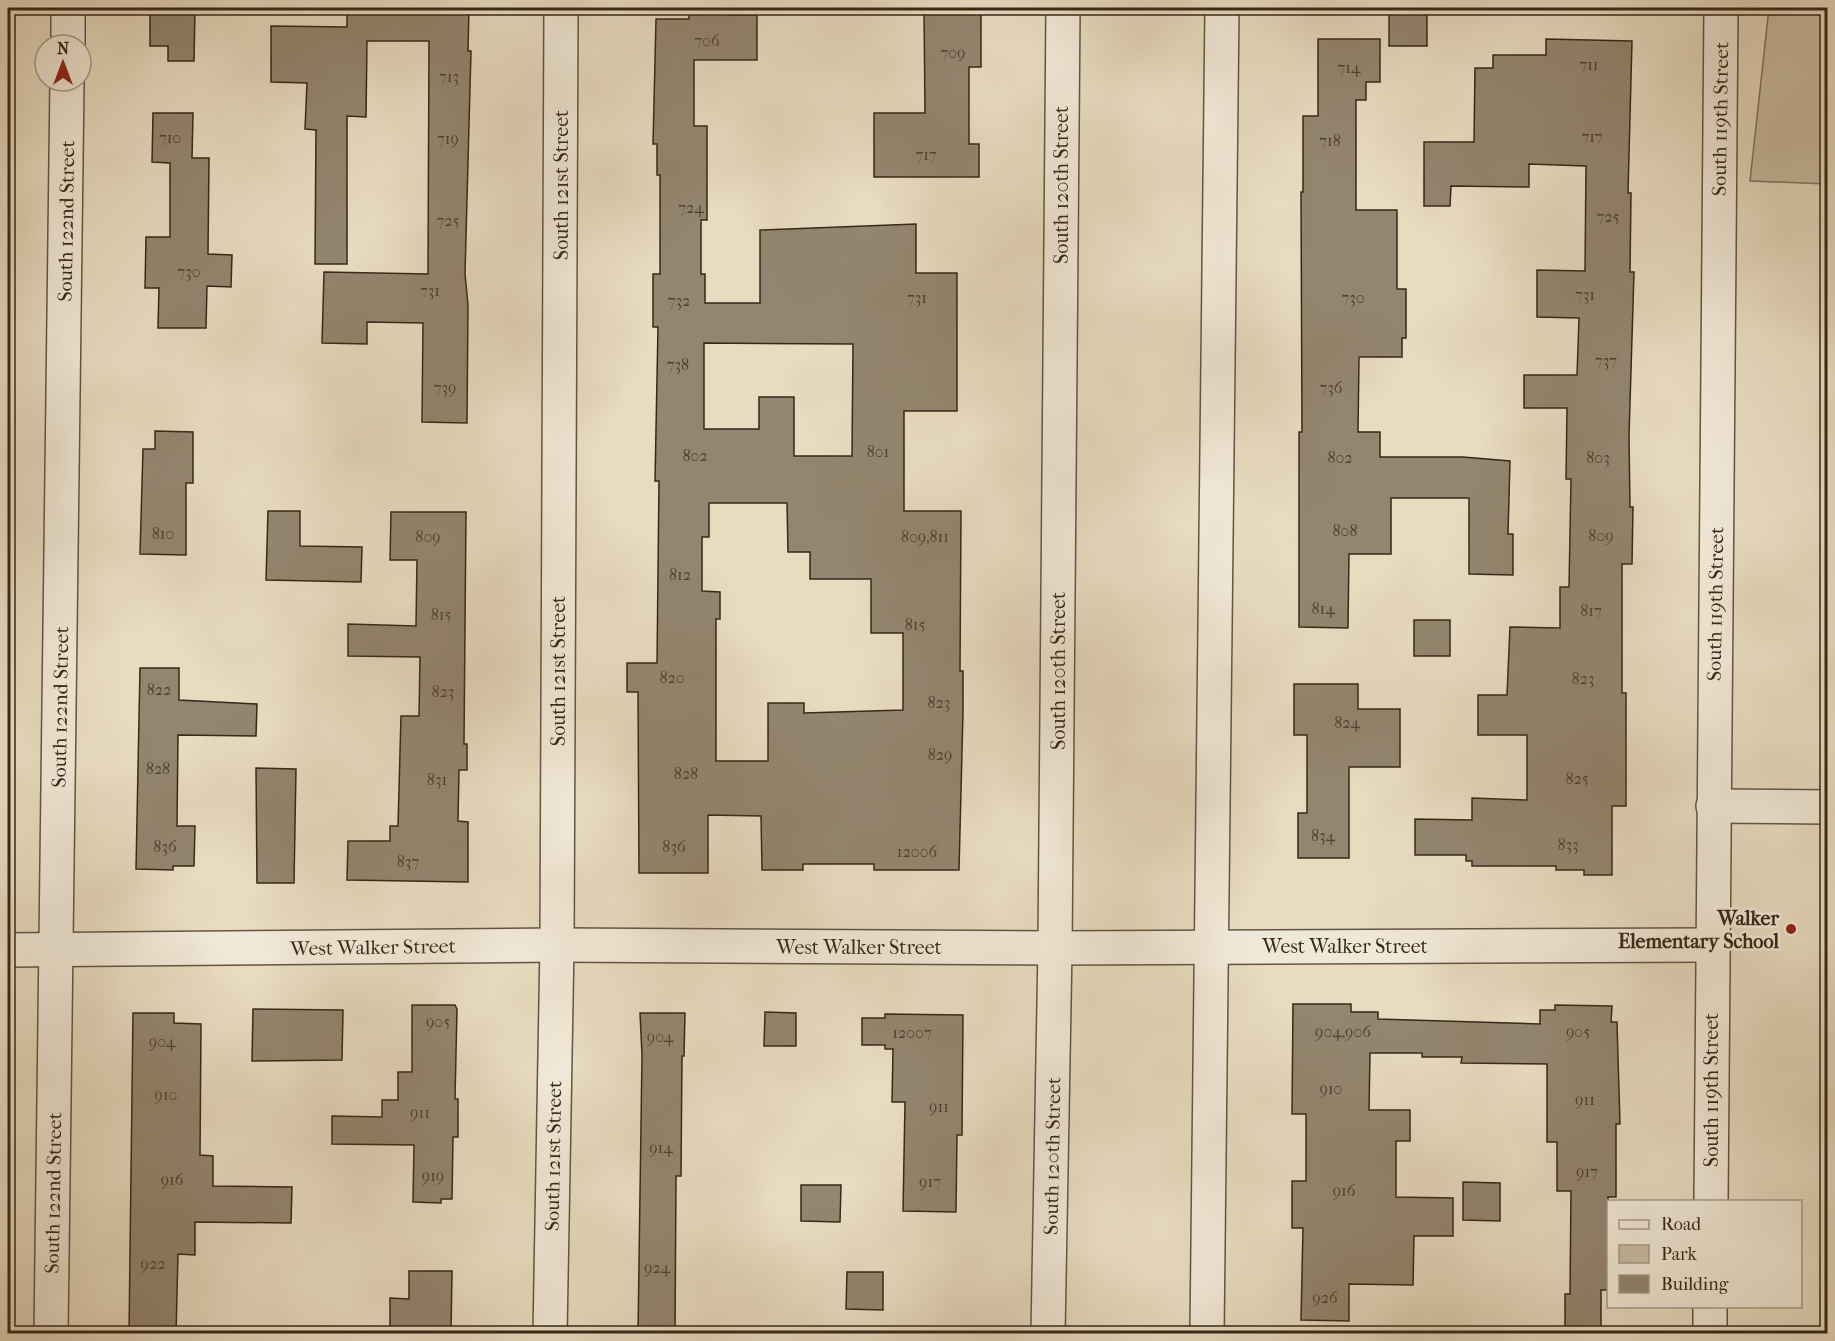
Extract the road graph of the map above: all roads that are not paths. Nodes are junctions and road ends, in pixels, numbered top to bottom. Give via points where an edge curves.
1 (68, 8) edge
2 (561, 8) edge
3 (1063, 8) edge
4 (1222, 8) edge
5 (1721, 8) edge
6 (68, 33) edge
7 (67, 93) edge
8 (1713, 806) junction
9 (1827, 807) edge
10 (557, 945) junction
11 (1712, 945) junction
12 (1213, 946) junction
13 (1055, 948) junction
14 (8, 950) edge
15 (57, 950) junction
16 (1711, 1200) edge
17 (1710, 1308) edge
18 (51, 1334) edge
19 (550, 1334) edge
20 (1048, 1334) edge
21 (1207, 1334) edge
22 (1710, 1334) edge

1 - 6 street
2 - 10 street, South 121st Street
3 - 13 street, South 120th Street
4 - 12 street
5 - 8 street, South 119th Street
7 - 15 street, South 122nd Street
8 - 9 street
8 - 11 street, South 119th Street
10 - 13 street, West Walker Street
10 - 15 street, West Walker Street
10 - 19 street, South 121st Street
11 - 12 street, West Walker Street
11 - 16 street, South 119th Street
12 - 13 street, West Walker Street
12 - 21 street
13 - 20 street, South 120th Street
14 - 15 street, West Walker Street
15 - 18 street, South 122nd Street
17 - 22 street

